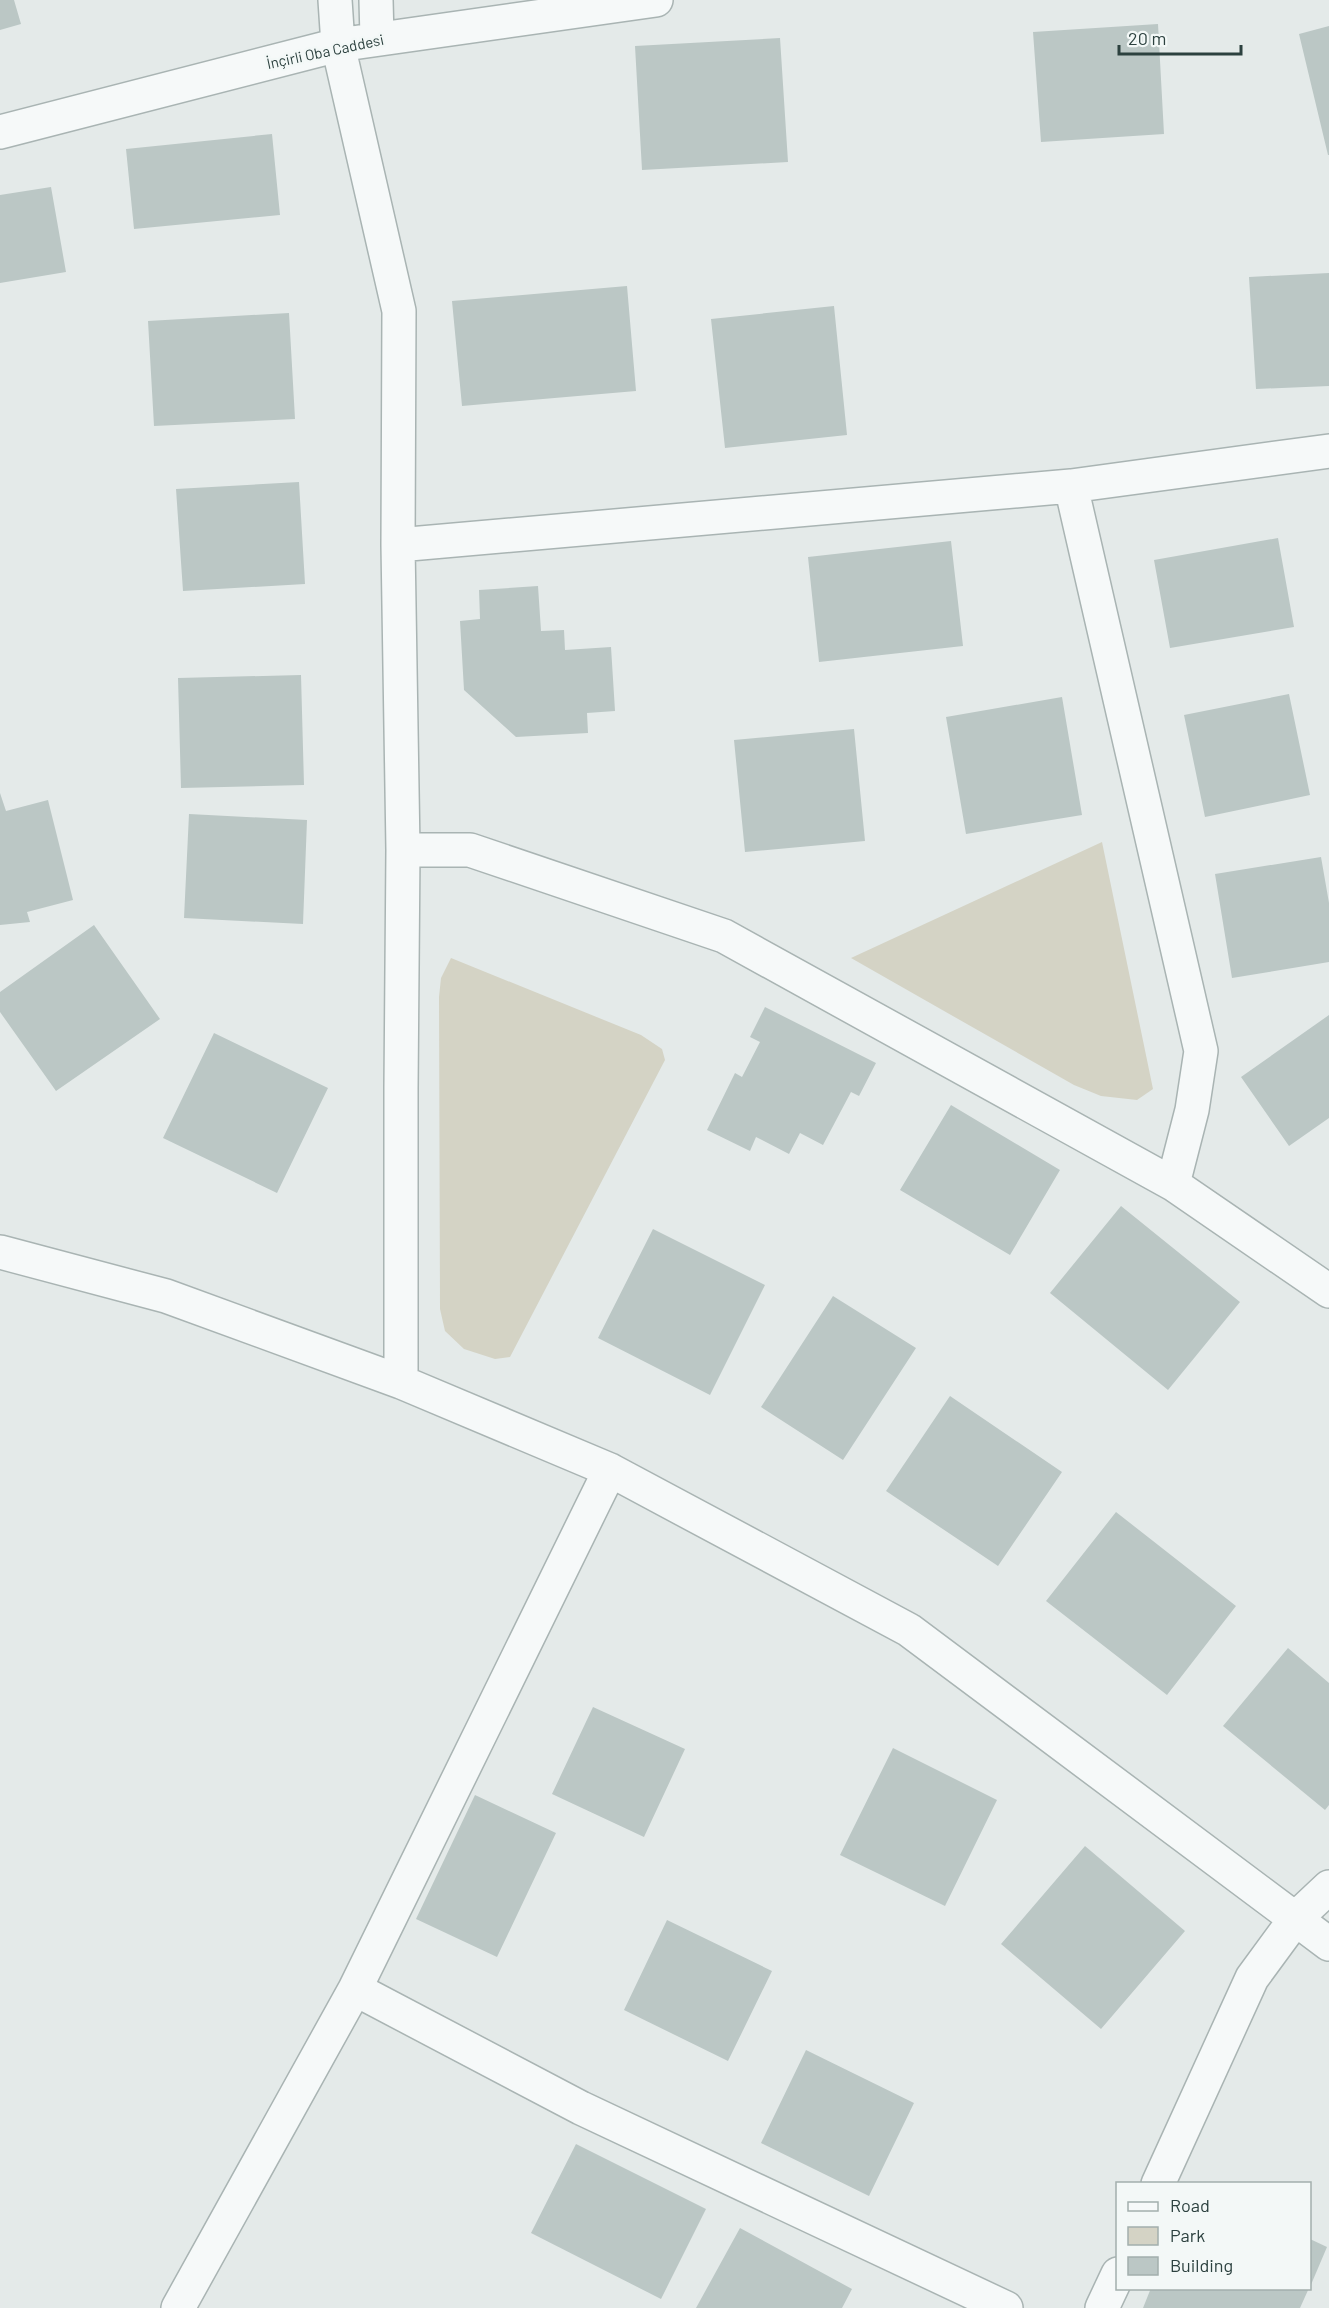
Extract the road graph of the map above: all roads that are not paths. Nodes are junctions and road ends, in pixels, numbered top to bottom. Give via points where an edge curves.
1 (335, 0) edge
2 (376, 0) edge
3 (656, 0) edge
4 (377, 38) junction
5 (338, 45) junction
6 (0, 132) edge
7 (1329, 451) edge
8 (1071, 486) junction
9 (398, 545) junction
10 (403, 850) junction
11 (1173, 1184) junction
12 (0, 1252) edge
13 (1329, 1291) edge
14 (401, 1382) junction
15 (610, 1470) junction
16 (1329, 1887) edge
17 (1296, 1918) junction
18 (1329, 1944) edge
19 (355, 1989) junction
20 (1159, 2182) edge
21 (1116, 2278) edge
22 (178, 2308) edge
23 (1006, 2308) edge
24 (1102, 2308) edge

1 - 5 street
2 - 4 street
3 - 4 street, İnçirli Oba Caddesi
4 - 5 street, İnçirli Oba Caddesi
5 - 6 street, İnçirli Oba Caddesi
5 - 9 street via 399,311
7 - 8 street
8 - 9 street
8 - 11 street via 1201,1051 1192,1110
9 - 10 street
10 - 11 street via 470,850 724,936
10 - 14 street
11 - 13 street
12 - 14 street via 166,1296
14 - 15 street
15 - 17 street via 909,1630
15 - 19 street
16 - 17 street
17 - 18 street
17 - 20 street via 1252,1978
19 - 22 street
19 - 23 street via 581,2108
21 - 24 street

